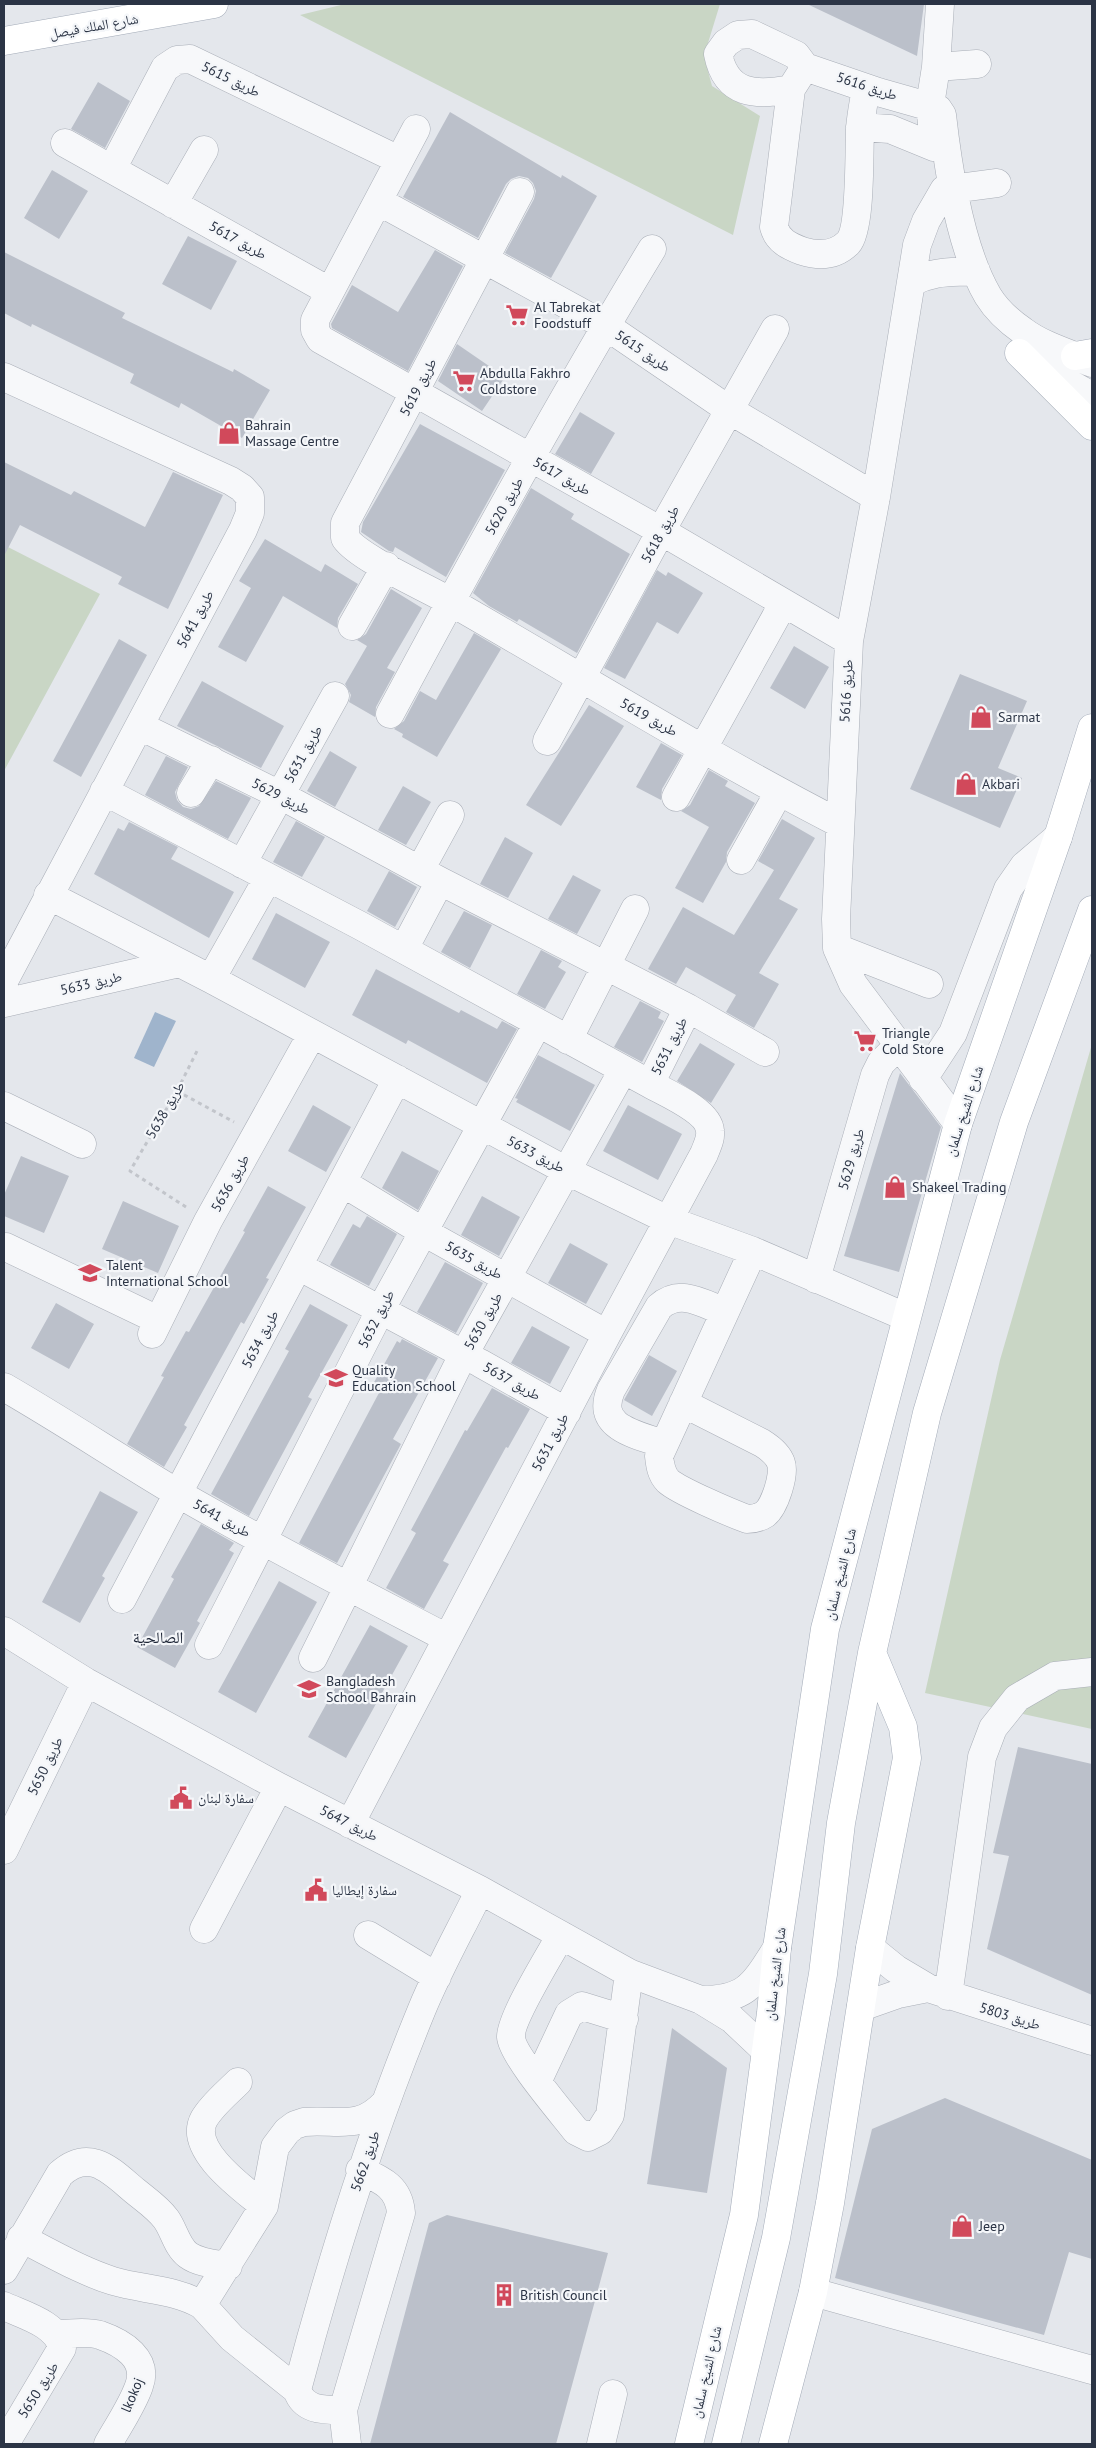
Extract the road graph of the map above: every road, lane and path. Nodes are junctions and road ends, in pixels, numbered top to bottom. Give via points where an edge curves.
1 (214, 4) edge
2 (940, 4) edge
3 (4, 41) edge
4 (977, 64) dead end
5 (936, 67) junction
6 (866, 88) junction
7 (930, 105) junction
8 (860, 127) junction
9 (416, 129) dead end
10 (65, 142) dead end
11 (940, 148) junction
12 (204, 150) dead end
13 (399, 160) junction
14 (112, 169) junction
15 (997, 183) dead end
16 (949, 188) junction
17 (520, 192) dead end
18 (378, 201) junction
19 (173, 204) junction
20 (652, 249) dead end
21 (484, 261) junction
22 (970, 272) junction
23 (912, 282) junction
24 (329, 291) junction
25 (606, 326) junction
26 (775, 329) dead end
27 (1019, 353) junction
28 (1086, 357) edge
29 (4, 377) edge
30 (415, 393) junction
31 (1092, 396) edge
32 (731, 411) junction
33 (1092, 426) edge
34 (530, 459) junction
35 (876, 497) junction
36 (661, 531) junction
37 (386, 566) junction
38 (451, 601) junction
39 (783, 604) junction
40 (352, 626) dead end
41 (849, 641) junction
42 (580, 679) junction
43 (335, 696) dead end
44 (390, 714) dead end
45 (140, 726) junction
46 (1092, 728) edge
47 (547, 741) dead end
48 (704, 748) junction
49 (211, 760) junction
50 (104, 792) junction
51 (779, 792) junction
52 (191, 793) dead end
53 (280, 795) junction
54 (676, 798) dead end
55 (450, 815) dead end
56 (839, 823) junction
57 (1058, 837) junction
58 (741, 860) dead end
59 (242, 864) junction
60 (430, 876) junction
61 (268, 878) junction
62 (48, 895) junction
63 (635, 909) dead end
64 (1092, 910) edge
65 (837, 948) junction
66 (404, 949) junction
67 (179, 963) junction
68 (605, 967) junction
69 (212, 979) junction
70 (4, 981) edge
71 (929, 984) dead end
72 (4, 1003) edge
73 (688, 1008) junction
74 (538, 1023) junction
75 (312, 1034) junction
76 (568, 1040) junction
77 (898, 1046) junction
78 (198, 1049) dead end
79 (765, 1052) dead end
80 (623, 1070) junction
81 (923, 1079) junction
82 (397, 1080) junction
83 (650, 1084) junction
84 (177, 1091) junction
85 (4, 1106) edge
86 (958, 1124) junction
87 (482, 1126) junction
88 (257, 1135) junction
89 (82, 1144) dead end
90 (567, 1171) junction
91 (343, 1183) junction
92 (668, 1220) junction
93 (208, 1221) junction
94 (422, 1231) junction
95 (6, 1247) dead end
96 (754, 1251) junction
97 (298, 1266) junction
98 (507, 1278) junction
99 (816, 1279) junction
100 (381, 1309) junction
101 (725, 1312) junction
102 (906, 1317) junction
103 (607, 1334) junction
104 (464, 1355) junction
105 (4, 1387) edge
106 (683, 1403) junction
107 (567, 1412) junction
108 (663, 1444) junction
109 (178, 1493) junction
110 (263, 1541) junction
111 (350, 1588) junction
112 (122, 1599) dead end
113 (4, 1631) edge
114 (447, 1638) junction
115 (209, 1645) dead end
116 (872, 1653) junction
117 (313, 1658) dead end
118 (1092, 1672) edge
119 (86, 1682) junction
120 (278, 1787) junction
121 (350, 1824) junction
122 (4, 1850) edge
123 (480, 1890) junction
124 (204, 1929) dead end
125 (561, 1935) junction
126 (368, 1936) dead end
127 (777, 1948) junction
128 (870, 1948) junction
129 (629, 1973) junction
130 (437, 1977) junction
131 (938, 1992) junction
132 (701, 2000) junction
133 (861, 2007) junction
134 (624, 2019) junction
135 (1092, 2041) edge
136 (765, 2050) junction
137 (538, 2080) junction
138 (238, 2082) dead end
139 (385, 2103) junction
140 (360, 2170) junction
141 (264, 2206) junction
142 (21, 2238) junction
143 (228, 2266) junction
144 (4, 2270) edge
145 (813, 2292) junction
146 (202, 2305) junction
147 (4, 2306) edge
148 (58, 2334) junction
149 (1092, 2370) edge
150 (296, 2390) junction
151 (613, 2394) dead end
152 (343, 2410) junction
153 (5, 2444) edge
154 (108, 2444) edge
155 (347, 2444) edge
156 (601, 2444) edge
157 (689, 2444) edge
158 (726, 2444) edge
159 (773, 2444) edge

1 - 3 main road, شارع الملك فيصل
2 - 5 street
4 - 5 street
5 - 7 street
6 - 7 street, طريق 5616
6 - 8 street
6 - 8 street, طريق 5616 via 798,78 774,227 777,235 791,247 814,255 831,254 849,242 856,217
7 - 11 street
8 - 11 street via 890,129
9 - 13 street, طريق 5617
10 - 14 street, طريق 5617
11 - 16 street
12 - 19 street
13 - 14 street, طريق 5615 via 190,60 176,60 165,68
13 - 18 street, طريق 5617
14 - 19 street, طريق 5617
15 - 16 street
16 - 22 street
16 - 23 street, طريق 5616 via 926,221 917,245
17 - 21 street, طريق 5619
18 - 21 street, طريق 5615
18 - 24 street, طريق 5617
19 - 24 street, طريق 5617
20 - 25 street, طريق 5620
21 - 25 street, طريق 5615
21 - 30 street, طريق 5619
22 - 23 street via 940,272
22 - 27 street via 990,321
22 - 28 street via 1003,315 1023,331 1042,343
23 - 35 street, طريق 5616
24 - 30 street, طريق 5617 via 314,330 320,339
25 - 32 street, طريق 5615
25 - 34 street, طريق 5620
26 - 32 street, طريق 5618
27 - 31 street
27 - 33 main road
29 - 45 street, طريق 5641 via 231,482 250,497 250,513 243,530
30 - 34 street, طريق 5617
30 - 37 street, طريق 5619 via 345,523 349,543
32 - 35 street, طريق 5615
32 - 36 street, طريق 5618
34 - 36 street, طريق 5617
34 - 38 street, طريق 5620
35 - 41 street, طريق 5616
36 - 39 street, طريق 5617
36 - 42 street, طريق 5618
37 - 38 street, طريق 5619
37 - 40 street
38 - 42 street, طريق 5619
38 - 44 street, طريق 5620
39 - 41 street, طريق 5617
39 - 48 street
41 - 56 street, طريق 5616
42 - 47 street, طريق 5618
42 - 48 street, طريق 5619
43 - 53 street, طريق 5631
45 - 49 street, طريق 5629
45 - 50 street, طريق 5641
46 - 57 main road, شارع الشيخ سلمان
48 - 51 street, طريق 5619
48 - 54 street
49 - 52 street
49 - 53 street, طريق 5629
50 - 59 street, طريق 5631
50 - 62 street, طريق 5641
51 - 56 street, طريق 5619
51 - 58 street
53 - 59 street, طريق 5631
53 - 60 street, طريق 5629
55 - 60 street
56 - 65 street, طريق 5616
57 - 81 street via 1024,866 1008,889 954,1033
57 - 86 main road, شارع الشيخ سلمان
59 - 61 street, طريق 5631
60 - 66 street
60 - 68 street, طريق 5629
61 - 66 street, طريق 5631
61 - 69 street
62 - 67 street, طريق 5633
62 - 70 street, طريق 5641
63 - 68 street
64 - 116 main road via 1014,1122 930,1404
65 - 71 street
65 - 77 street, طريق 5616 via 853,984
66 - 74 street, طريق 5631
67 - 69 street, طريق 5633
67 - 72 street, طريق 5633
68 - 73 street, طريق 5629
68 - 76 street
69 - 75 street, طريق 5633
73 - 79 street, طريق 5629
73 - 83 street, طريق 5631
74 - 76 street, طريق 5631
74 - 87 street, طريق 5632
75 - 82 street, طريق 5633
75 - 88 street, طريق 5636
76 - 80 street, طريق 5631
77 - 81 street, طريق 5616
77 - 99 street, طريق 5629 via 874,1075
78 - 84 path, طريق 5638
80 - 83 street, طريق 5631
80 - 90 street, طريق 5630
81 - 86 street, طريق 5616
82 - 87 street, طريق 5633
82 - 91 street, طريق 5634
83 - 92 street, طريق 5631 via 706,1118 710,1129 710,1140 704,1154
84 - 88 path
84 - 93 path, طريق 5638 via 130,1171
85 - 89 street
86 - 102 main road, شارع الشيخ سلمان
87 - 90 street, طريق 5633
87 - 94 street, طريق 5632
88 - 93 street, طريق 5636
90 - 92 street, طريق 5633
90 - 98 street, طريق 5630
91 - 94 street, طريق 5635
91 - 97 street, طريق 5634
92 - 96 street, طريق 5633
92 - 103 street, طريق 5631
93 - 95 street, طريق 5636 via 155,1327
94 - 98 street, طريق 5635
94 - 100 street, طريق 5632
96 - 99 street, طريق 5633
96 - 101 street
97 - 100 street, طريق 5637
97 - 109 street, طريق 5634
98 - 103 street, طريق 5635
98 - 104 street, طريق 5630
99 - 102 street, طريق 5633
100 - 104 street, طريق 5637
100 - 110 street, طريق 5632
101 - 106 street
101 - 108 street via 682,1297 665,1302 611,1390 606,1402 608,1414 615,1425
102 - 127 main road, شارع الشيخ سلمان via 826,1629
103 - 107 street, طريق 5631
104 - 107 street, طريق 5637
104 - 111 street, طريق 5630
105 - 109 street, طريق 5641
106 - 108 street
106 - 108 street via 762,1443 781,1461 784,1474 767,1512 758,1518 747,1519 669,1481 661,1470 659,1456
107 - 114 street, طريق 5631
109 - 110 street, طريق 5641
109 - 112 street, طريق 5634
110 - 111 street, طريق 5641
110 - 115 street, طريق 5632
111 - 114 street, طريق 5641
111 - 117 street, طريق 5630
113 - 119 street, طريق 5647
114 - 121 street, طريق 5631
116 - 128 main road via 903,1726 906,1758
116 - 158 main road via 841,1823 822,1974 776,2238
118 - 131 street via 1055,1676 1017,1698 992,1728 982,1757
119 - 120 street, طريق 5647
119 - 122 street, طريق 5650
120 - 121 street, طريق 5647
120 - 124 street
121 - 123 street, طريق 5647
123 - 125 street, طريق 5647
123 - 130 street, طريق 5662
125 - 129 street, طريق 5647
125 - 137 street via 511,2029 514,2047
126 - 130 street
127 - 132 street, طريق 5647 via 756,1981 741,1993 722,2000
127 - 136 main road, شارع الشيخ سلمان
128 - 131 street, طريق 5803 via 896,1969
128 - 133 main road
129 - 132 street, طريق 5647
129 - 134 street
130 - 139 street, طريق 5662
131 - 133 street, طريق 5803 via 898,1994
131 - 135 street, طريق 5803
132 - 136 street, طريق 5647 via 732,2019
133 - 145 main road
134 - 137 street via 582,2006 575,2009 569,2014
134 - 137 street via 610,2115 600,2131 588,2137 576,2131
136 - 157 main road, شارع الشيخ سلمان via 744,2215
138 - 141 street via 202,2121 201,2135 219,2167
139 - 140 street, طريق 5662
139 - 141 street via 374,2115 361,2121 304,2122 287,2131 275,2147
140 - 150 street, طريق 5662
140 - 152 street via 392,2186 401,2213
141 - 143 street
142 - 143 street via 60,2174 75,2163 91,2162 106,2167 165,2217 186,2254
142 - 144 street
142 - 146 street via 101,2277 187,2296
143 - 146 street
145 - 149 street
145 - 159 main road
146 - 150 street via 232,2338
147 - 148 street
148 - 153 street, طريق 5650 via 62,2348 59,2356
148 - 154 street, lkokoj via 99,2335 131,2351 139,2363 142,2372 139,2386
150 - 152 street via 306,2404 314,2408
151 - 156 street
152 - 155 street

